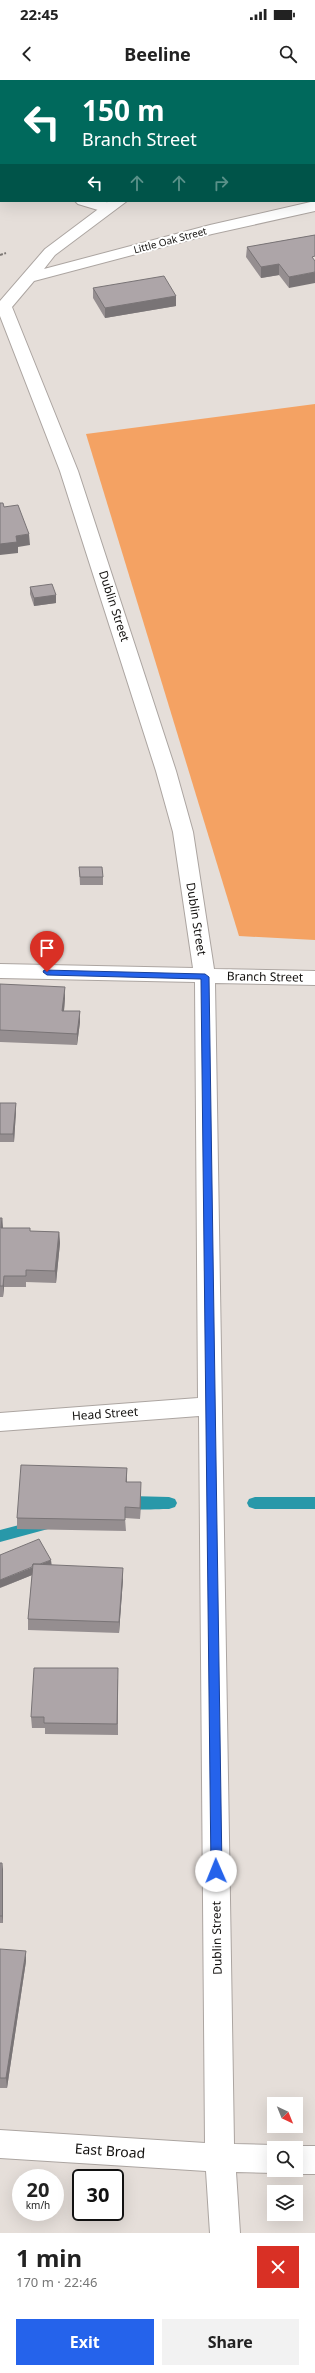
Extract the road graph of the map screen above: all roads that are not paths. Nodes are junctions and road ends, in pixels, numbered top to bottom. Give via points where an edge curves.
1 (91, 202) edge
2 (114, 205) edge
3 (315, 206) edge
4 (27, 278) junction
5 (2, 309) edge
6 (0, 971) edge
7 (205, 977) junction
8 (315, 978) edge
9 (211, 1406) junction
10 (0, 1422) edge
11 (0, 2144) edge
12 (220, 2158) junction
13 (267, 2159) edge
14 (303, 2160) edge
15 (315, 2160) edge
16 (225, 2233) edge

1 - 2 street
2 - 4 street via 66,238
3 - 4 street, Little Oak Street via 210,230
4 - 5 street
5 - 7 street, Dublin Street via 69,471 166,771 183,832
6 - 7 street, Branch Street
7 - 8 street, Branch Street
7 - 9 street, Dublin Street
9 - 10 street, Head Street
9 - 12 street, Dublin Street
11 - 12 street, East Broad
12 - 13 street, East Broad
12 - 16 street, Dublin Street
14 - 15 street

